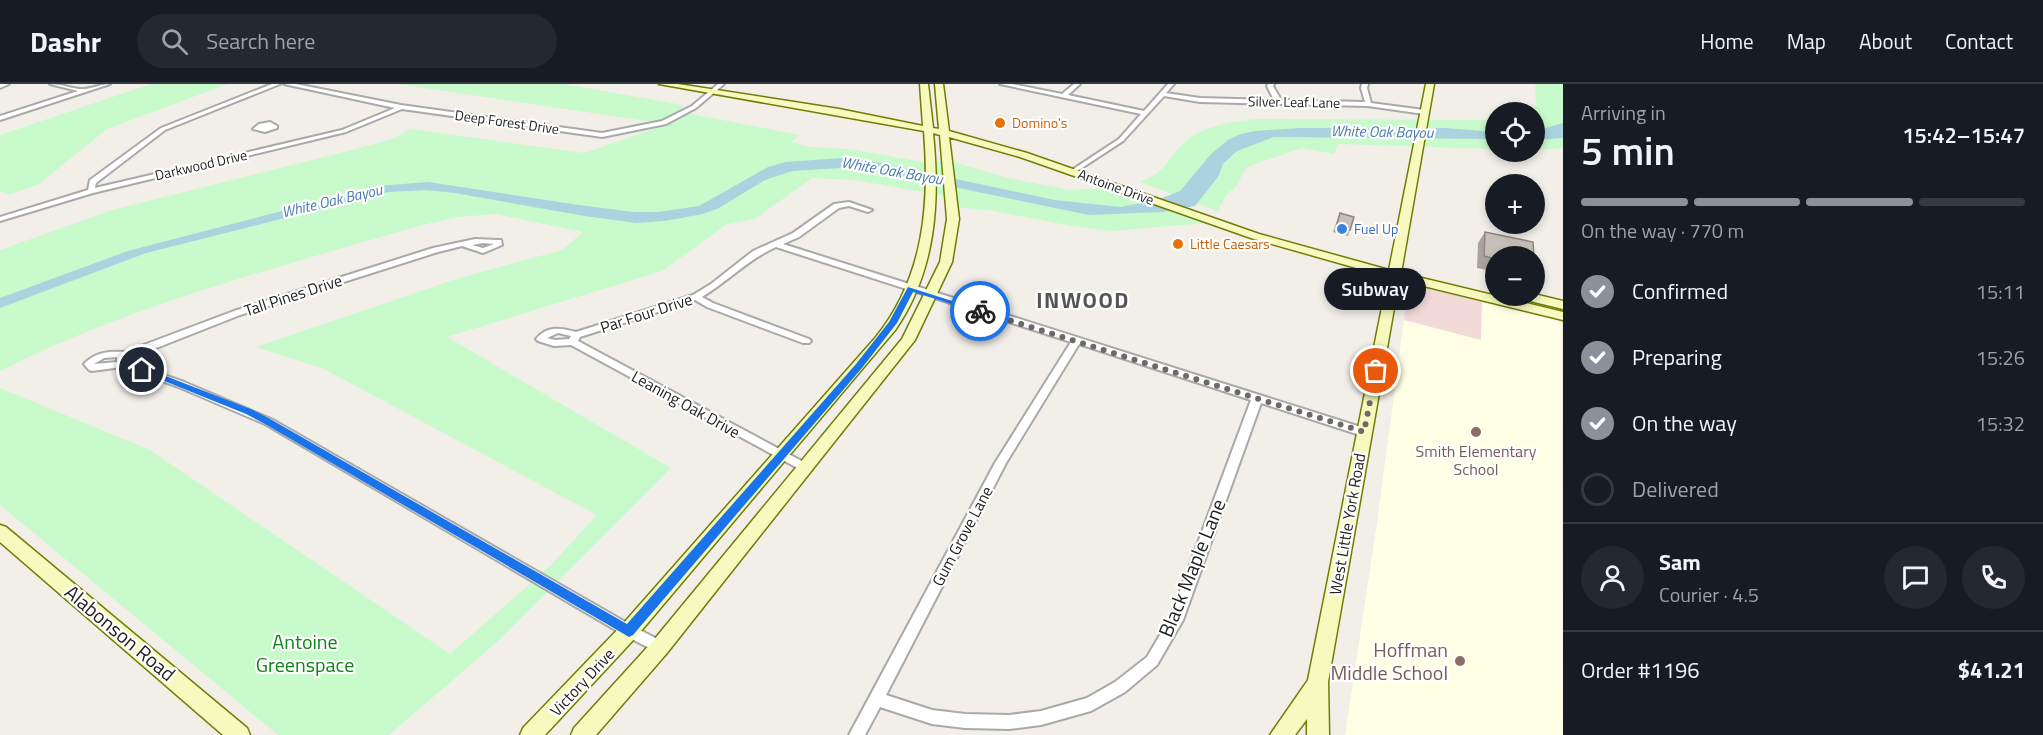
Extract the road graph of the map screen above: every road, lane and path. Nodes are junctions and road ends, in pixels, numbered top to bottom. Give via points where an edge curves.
1 (6, 84) edge
2 (52, 84) edge
3 (107, 84) edge
4 (278, 84) edge
5 (287, 84) edge
6 (663, 84) edge
7 (702, 84) edge
8 (1003, 84) edge
9 (1077, 84) edge
10 (1171, 84) edge
11 (1271, 84) edge
12 (1365, 84) edge
13 (1430, 84) edge
14 (925, 85) edge
15 (939, 85) edge
16 (0, 86) edge
17 (716, 87) edge
18 (84, 92) junction
19 (1163, 94) junction
20 (1064, 96) junction
21 (1278, 101) junction
22 (1368, 104) junction
23 (401, 107) junction
24 (1146, 113) junction
25 (1423, 117) junction
26 (0, 118) edge
27 (927, 126) junction
28 (268, 130) dead end
29 (944, 130) junction
30 (282, 146) junction
31 (1078, 168) junction
32 (91, 191) junction
33 (868, 210) dead end
34 (0, 219) edge
35 (932, 219) junction
36 (953, 219) junction
37 (463, 244) dead end
38 (775, 244) junction
39 (1395, 270) junction
40 (1485, 287) edge
41 (911, 288) junction
42 (1485, 291) edge
43 (930, 295) junction
44 (696, 297) junction
45 (1545, 303) edge
46 (1563, 305) edge
47 (1537, 306) edge
48 (1563, 316) edge
49 (575, 338) joint
50 (806, 341) dead end
51 (1076, 342) junction
52 (1257, 399) junction
53 (1364, 432) junction
54 (781, 456) junction
55 (805, 468) junction
56 (0, 532) edge
57 (629, 631) junction
58 (660, 647) junction
59 (1318, 682) junction
60 (876, 699) junction
61 (1296, 718) junction
62 (1318, 732) edge
63 (239, 735) edge
64 (531, 735) edge
65 (582, 735) edge
66 (857, 735) edge
67 (1281, 735) edge

1 - 16 street
2 - 18 street
3 - 18 street
4 - 32 street via 157,132 93,182
5 - 23 street, Deep Forest Drive
6 - 17 main road, Antoine Drive
7 - 17 main road, Antoine Drive
8 - 20 street
9 - 20 street
10 - 19 street
11 - 21 street
12 - 22 street
13 - 25 main road, West Little York Road
14 - 15 main road
14 - 27 main road, Victory Drive
15 - 29 main road
17 - 23 street, Deep Forest Drive via 694,107 664,123 602,135
17 - 27 main road, Antoine Drive
18 - 26 street
19 - 21 street, Silver Leaf Lane via 1200,100
19 - 24 street
20 - 24 street
21 - 22 street, Silver Leaf Lane
22 - 25 street, Silver Leaf Lane
23 - 30 street, Darkwood Drive via 353,129
24 - 31 street via 1121,140
25 - 39 main road, West Little York Road
27 - 29 main road, Antoine Drive
27 - 35 main road, Victory Drive
28 - 30 street
29 - 31 main road, Antoine Drive
29 - 36 main road
30 - 32 street, Darkwood Drive
31 - 39 main road, Antoine Drive
31 - 39 main road, Antoine Drive via 1129,191 1256,237
32 - 34 street, Darkwood Drive
33 - 38 street, Par Four Drive via 849,204 837,206
35 - 36 main road
35 - 41 main road, Victory Drive via 924,257
36 - 43 main road via 946,262
37 - 57 street, Tall Pines Drive via 237,314 124,359 269,422
38 - 41 street
38 - 44 street, Par Four Drive via 756,253
39 - 40 main road, Antoine Drive
39 - 42 main road, Antoine Drive
39 - 53 main road, West Little York Road
41 - 43 street
41 - 54 main road, Victory Drive via 893,323
43 - 51 street
43 - 55 main road via 908,340
44 - 49 street, Par Four Drive
44 - 50 street
45 - 46 main road, Antoine Drive
47 - 48 main road, Antoine Drive
49 - 54 street, Leaning Oak Drive
51 - 52 street
51 - 60 street, Gum Grove Lane via 1001,463
52 - 53 street
52 - 60 street, Black Maple Lane via 1176,620 1152,661 1120,687 1091,704 1009,722 932,717
53 - 59 main road, West Little York Road
54 - 55 street, Leaning Oak Drive
54 - 57 main road, Victory Drive
55 - 58 main road
56 - 63 main road, Alabonson Road
57 - 58 street, Tall Pines Drive
57 - 64 main road, Victory Drive
58 - 65 main road
59 - 61 main road, West Little York Road
59 - 62 main road, West Little York Road
60 - 66 street, Gum Grove Lane
61 - 62 main road
61 - 67 main road, West Little York Road

